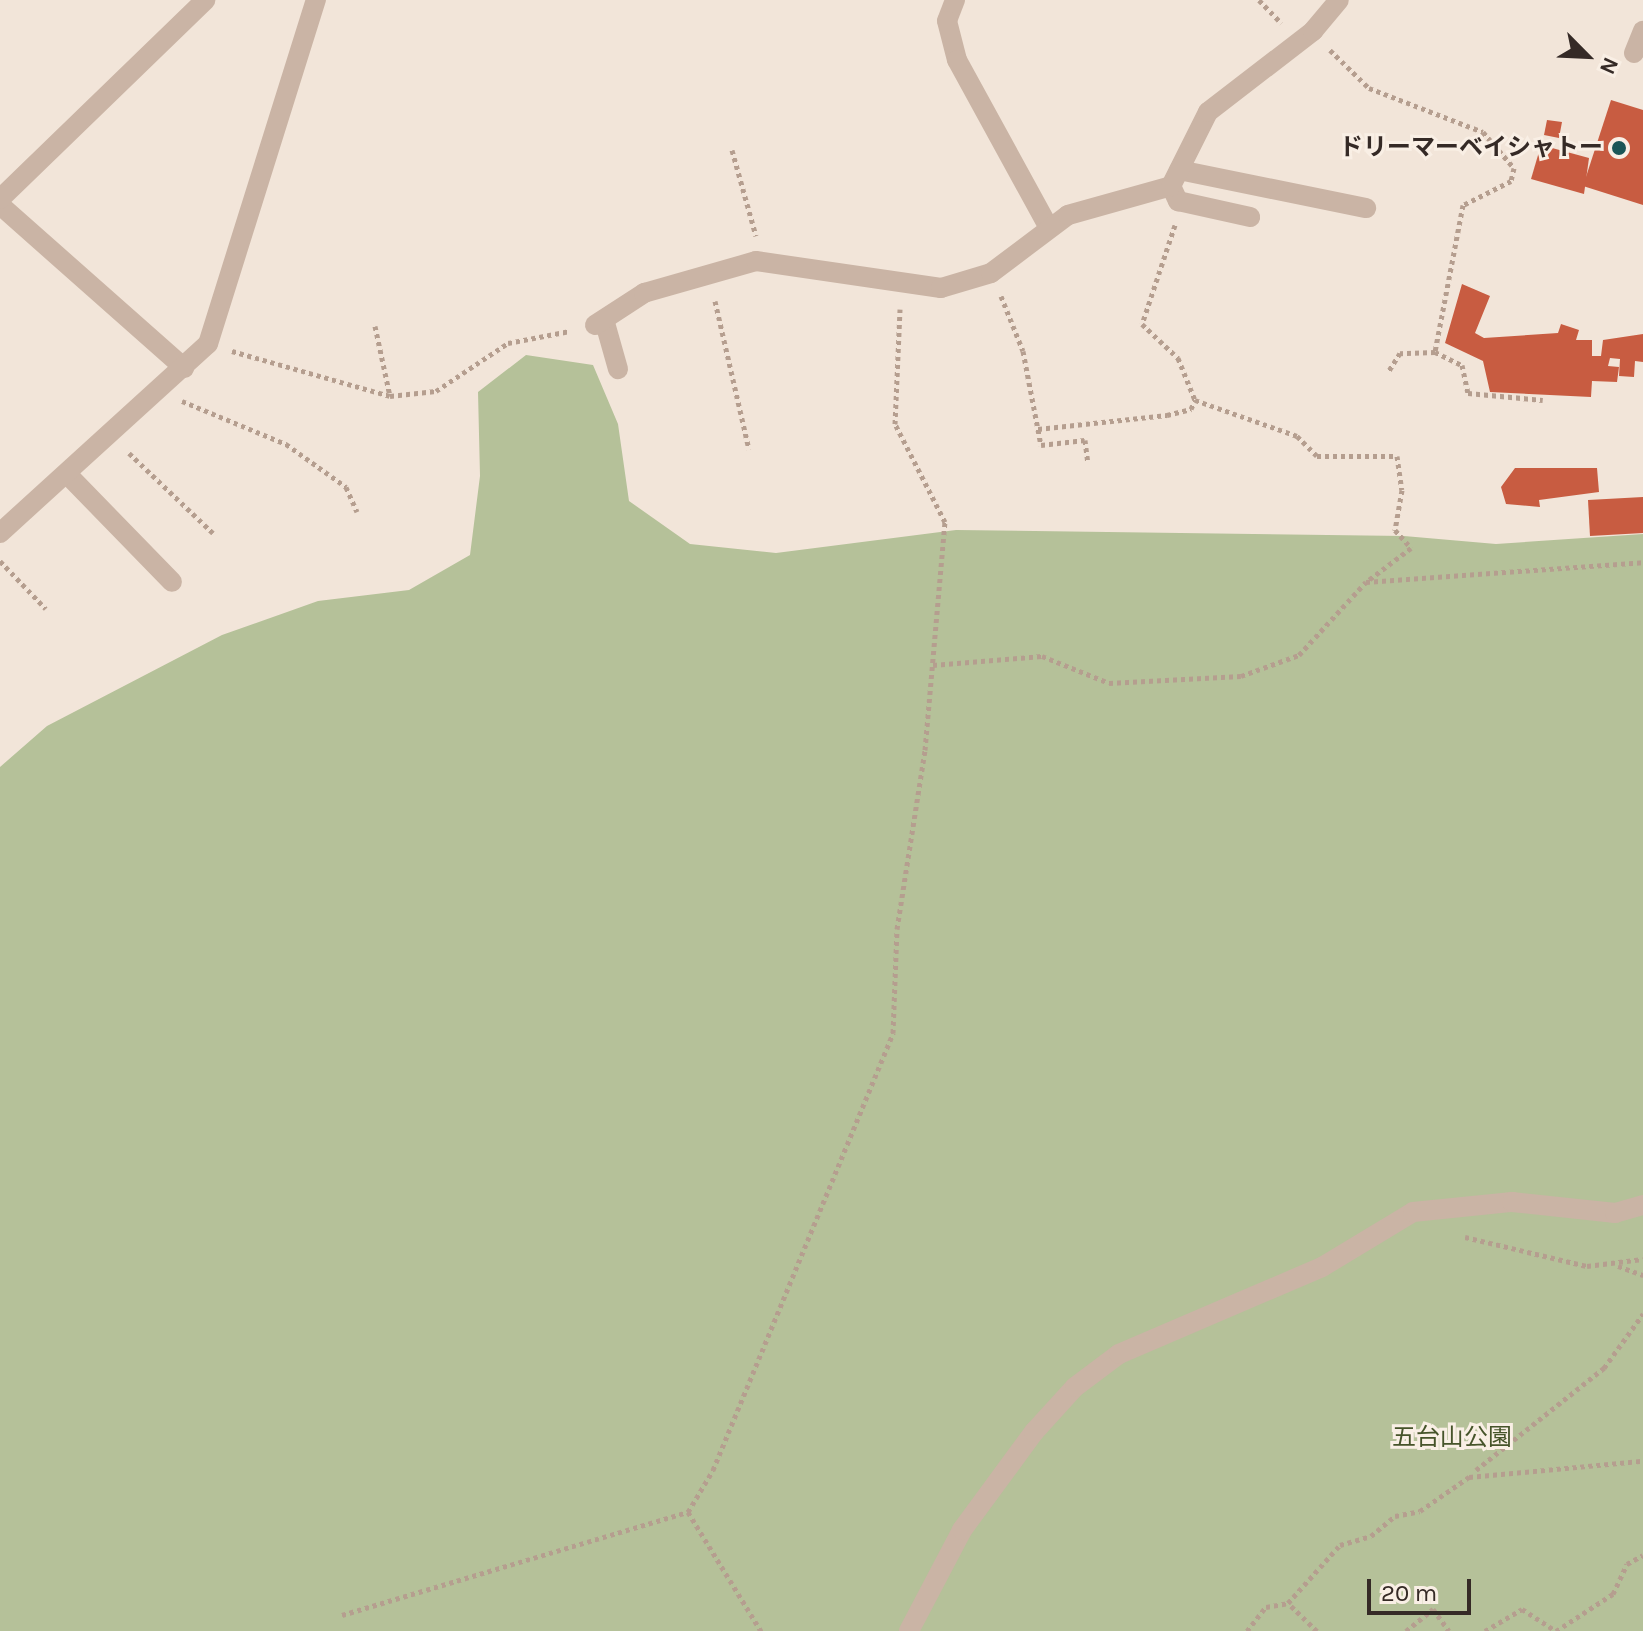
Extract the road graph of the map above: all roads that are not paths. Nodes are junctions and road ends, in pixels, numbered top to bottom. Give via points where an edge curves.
1 (205, 0) edge
2 (316, 0) edge
3 (955, 0) edge
4 (1339, 0) edge
5 (1643, 31) edge
6 (1634, 53) dead end
7 (1175, 178) junction
8 (0, 199) edge
9 (0, 205) edge
10 (1366, 208) dead end
11 (1250, 217) dead end
12 (1048, 226) junction
13 (184, 368) junction
14 (618, 369) dead end
15 (68, 475) junction
16 (0, 533) edge
17 (172, 582) dead end
18 (1643, 1205) edge
19 (909, 1631) edge

1 - 8 street
2 - 13 street via 208,344
3 - 12 street via 947,21 957,60
4 - 7 street via 1313,31 1208,112
5 - 6 street
7 - 10 street
7 - 11 street via 1185,202
7 - 12 street
9 - 13 street
12 - 14 street via 991,273 941,288 756,261 644,293 600,324
13 - 15 street
15 - 16 street
15 - 17 street
18 - 19 street via 1615,1213 1512,1202 1413,1212 1322,1267 1119,1354 1075,1387 1034,1432 962,1530

